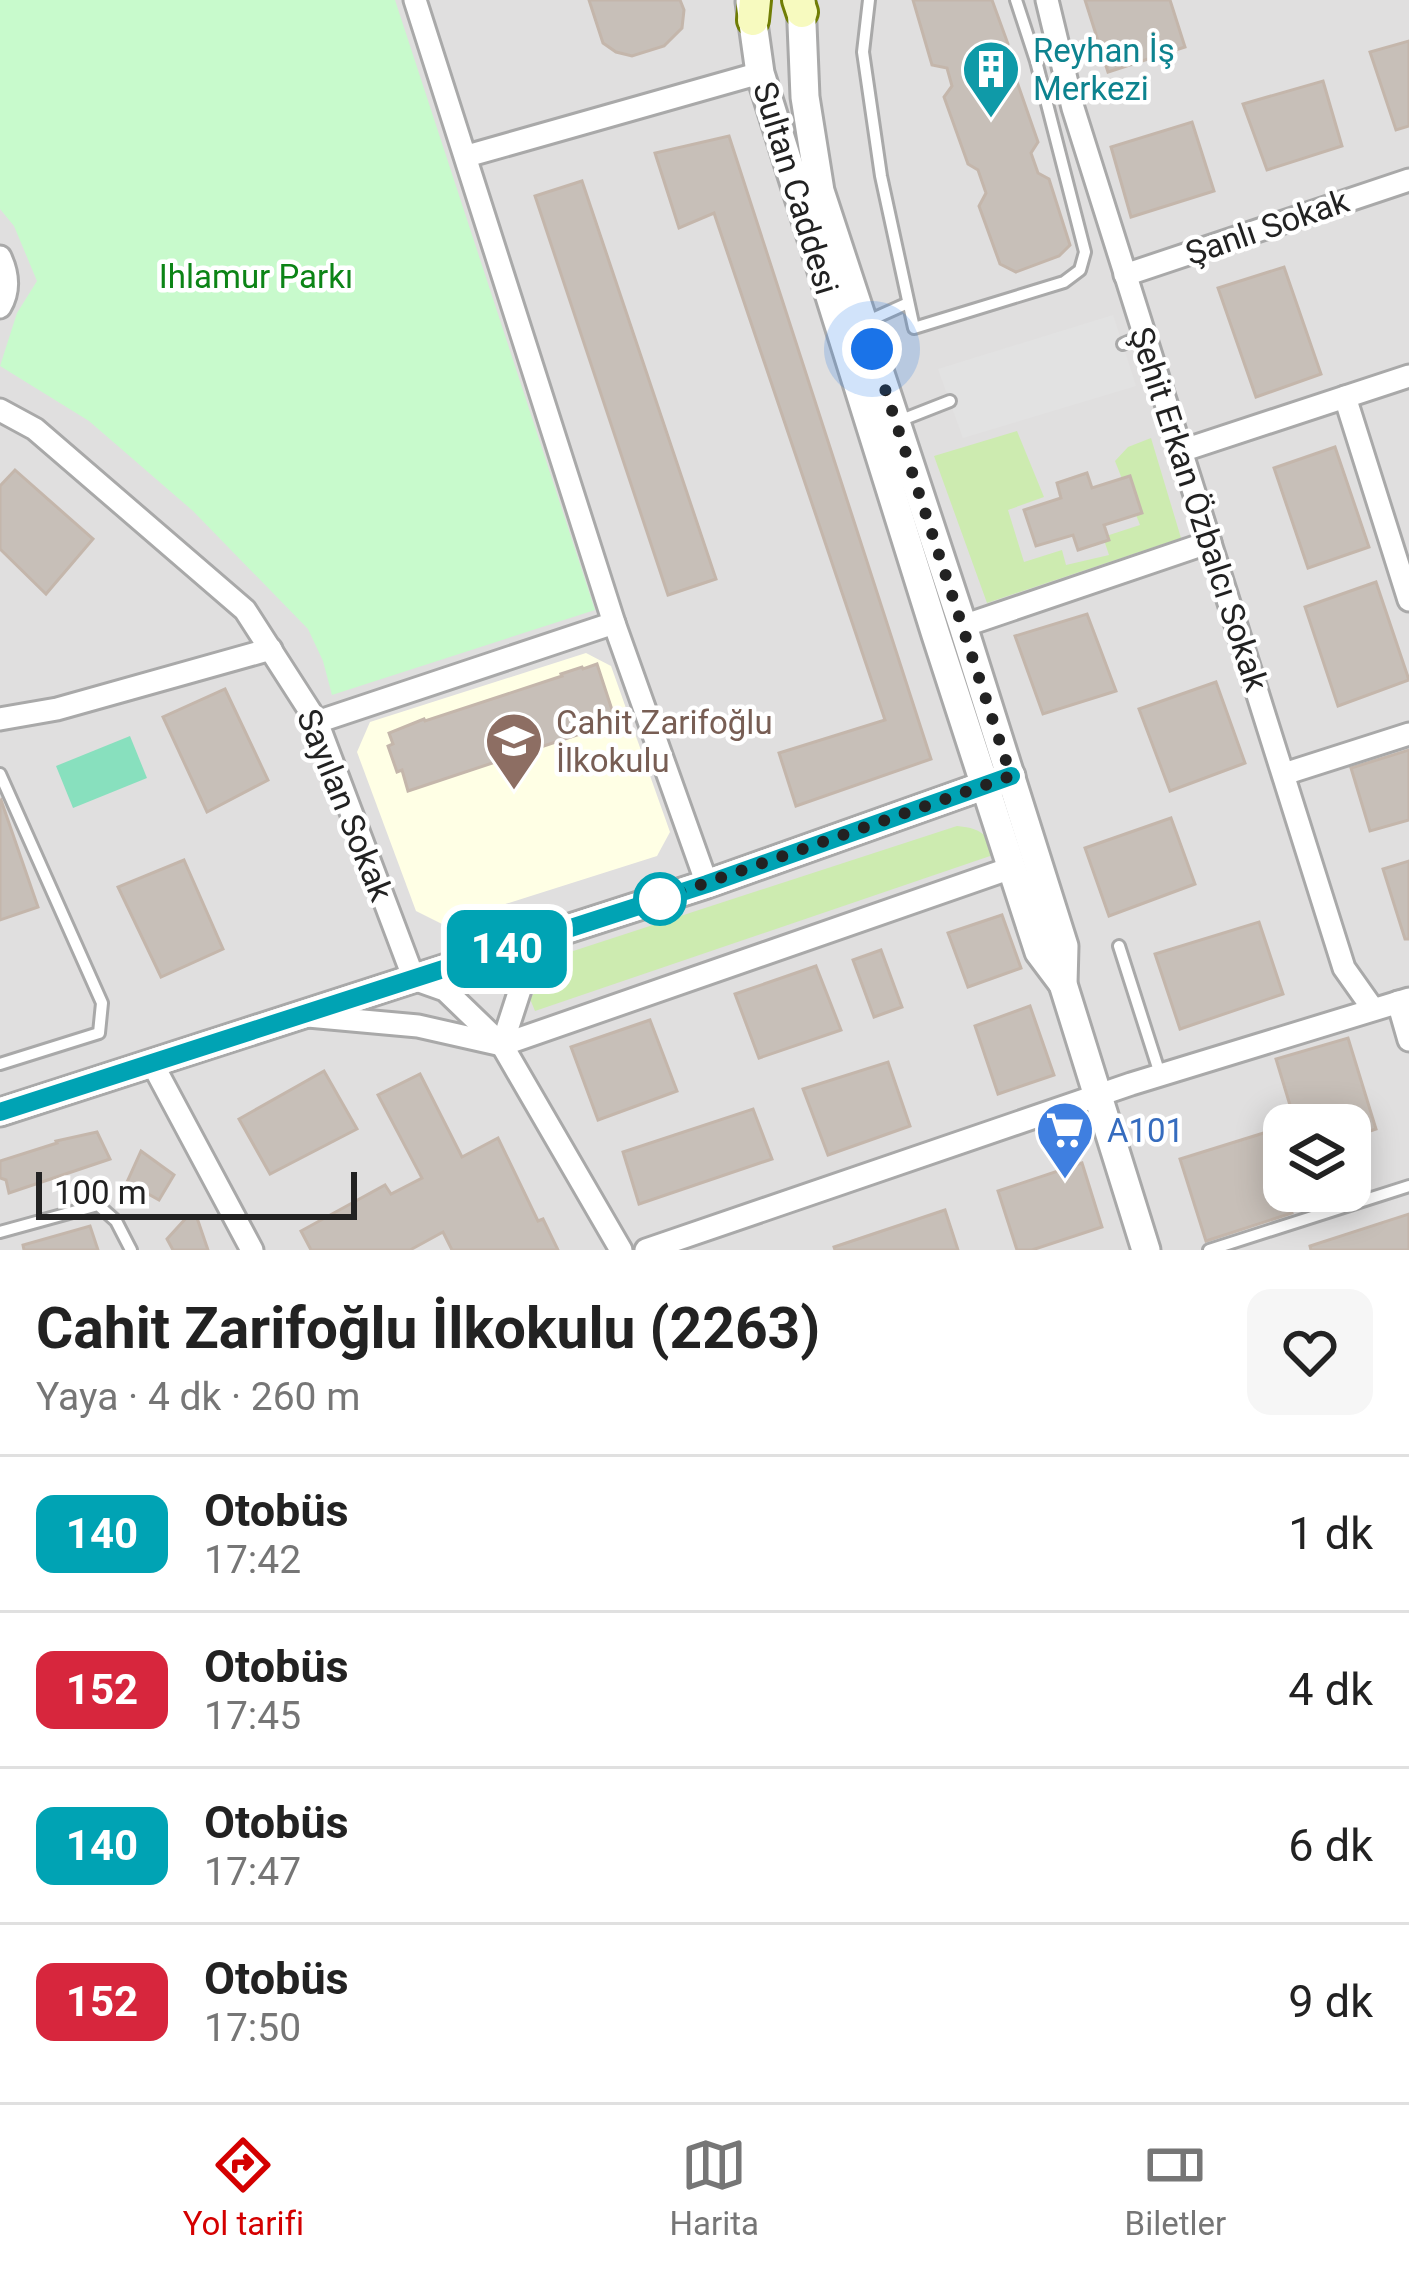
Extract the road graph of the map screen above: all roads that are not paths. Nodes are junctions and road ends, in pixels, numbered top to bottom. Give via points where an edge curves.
1 (416, 0) edge
2 (868, 0) edge
3 (1016, 0) edge
4 (1047, 0) edge
5 (800, 4) edge
6 (752, 7) edge
7 (760, 73) junction
8 (1083, 139) junction
9 (1057, 147) junction
10 (467, 156) junction
11 (1409, 180) edge
12 (0, 257) edge
13 (1125, 275) junction
14 (908, 303) junction
15 (0, 307) edge
16 (863, 323) junction
17 (1409, 376) edge
18 (1345, 397) junction
19 (950, 401) dead end
20 (0, 410) edge
21 (896, 422) junction
22 (1181, 451) junction
23 (1210, 542) junction
24 (1409, 600) edge
25 (614, 623) junction
26 (963, 626) junction
27 (271, 649) junction
28 (0, 719) edge
29 (317, 722) junction
30 (1409, 734) edge
31 (0, 773) edge
32 (1284, 774) junction
33 (998, 781) junction
34 (1011, 868) junction
35 (707, 884) junction
36 (554, 934) junction
37 (1119, 946) dead end
38 (414, 979) junction
39 (1063, 984) junction
40 (1404, 1000) edge
41 (1372, 1009) junction
42 (302, 1015) junction
43 (1409, 1040) edge
44 (502, 1045) junction
45 (152, 1063) junction
46 (0, 1064) edge
47 (1160, 1075) junction
48 (1097, 1098) junction
49 (0, 1112) edge
50 (1409, 1186) edge
51 (0, 1232) edge
52 (131, 1250) edge
53 (252, 1250) edge
54 (622, 1250) edge
55 (646, 1250) edge
56 (1146, 1250) edge
57 (1209, 1250) edge

1 - 10 street
2 - 14 lane via 863,52
3 - 9 lane
4 - 8 street, Şehit Erkan Özbalcı Sokak
5 - 16 street, Sultan Caddesi via 820,191
6 - 7 street, Sultan Caddesi
7 - 10 street
7 - 33 street, Sultan Caddesi
8 - 9 lane
8 - 13 street, Şehit Erkan Özbalcı Sokak
9 - 14 lane via 1085,252 1080,270 1064,282 914,328
10 - 25 street
11 - 13 street, Şanlı Sokak
12 - 15 street via 7,271
13 - 22 street, Şehit Erkan Özbalcı Sokak via 1133,339
14 - 16 lane
16 - 21 street, Sultan Caddesi
17 - 18 street
18 - 22 street
18 - 24 street
19 - 21 lane
20 - 27 street, Sayılan Sokak via 35,429 245,610
21 - 26 street, Sultan Caddesi
22 - 23 street, Şehit Erkan Özbalcı Sokak
23 - 26 street
23 - 32 street, Şehit Erkan Özbalcı Sokak
25 - 29 street
25 - 35 street
26 - 33 street, Sultan Caddesi
27 - 28 street
27 - 29 street, Sayılan Sokak
29 - 38 street, Sayılan Sokak
30 - 32 street
31 - 46 lane via 102,1003 99,1033
32 - 41 street, Şehit Erkan Özbalcı Sokak via 1343,968
33 - 34 street, Sultan Caddesi
33 - 35 street
33 - 39 street, Sultan Caddesi via 1064,946
34 - 39 street, Sultan Caddesi via 1040,952
34 - 44 street
35 - 36 street
36 - 38 street
36 - 44 street via 528,965
37 - 47 lane
38 - 42 street
38 - 44 street via 445,990
39 - 48 street, Sultan Caddesi
40 - 41 street
40 - 43 street
41 - 47 street
42 - 44 street via 418,1026
42 - 45 street
44 - 54 street
45 - 49 street
45 - 53 street
47 - 48 street
48 - 55 street
48 - 56 street, Sultan Caddesi
50 - 57 lane
51 - 52 lane via 98,1204

